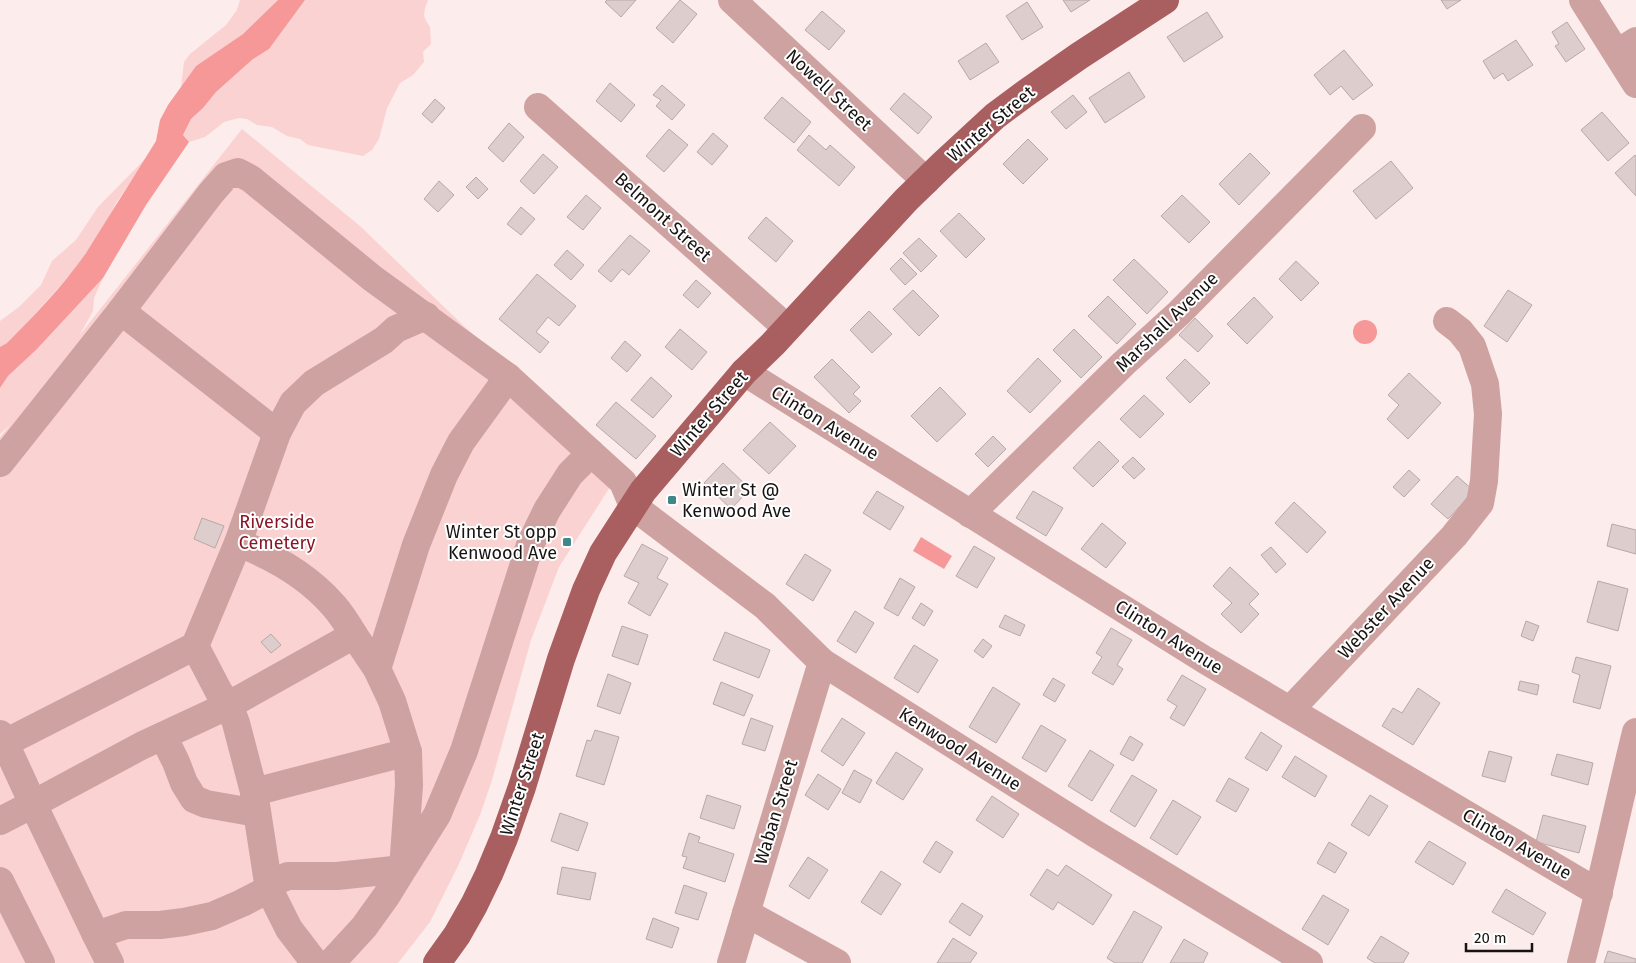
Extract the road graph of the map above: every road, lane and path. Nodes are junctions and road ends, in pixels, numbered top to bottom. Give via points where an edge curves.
1 (732, 0) edge
2 (1583, 0) edge
3 (1152, 2) edge
4 (1626, 47) edge
5 (1636, 84) edge
6 (538, 107) dead end
7 (1362, 128) dead end
8 (926, 181) junction
9 (121, 311) junction
10 (426, 316) junction
11 (1447, 321) dead end
12 (787, 328) junction
13 (744, 372) junction
14 (508, 377) junction
15 (277, 433) junction
16 (591, 453) junction
17 (0, 463) edge
18 (633, 506) junction
19 (970, 514) junction
20 (238, 543) junction
21 (354, 635) junction
22 (195, 646) junction
23 (822, 662) junction
24 (377, 668) junction
25 (229, 705) junction
26 (1290, 710) junction
27 (1636, 732) edge
28 (163, 736) junction
29 (2, 741) edge
30 (408, 752) junction
31 (1632, 768) edge
32 (255, 802) junction
33 (33, 804) junction
34 (0, 821) edge
35 (403, 868) junction
36 (0, 881) edge
37 (269, 889) junction
38 (1599, 893) junction
39 (746, 913) junction
40 (96, 935) junction
41 (41, 963) edge
42 (110, 963) edge
43 (315, 963) edge
44 (331, 963) edge
45 (437, 963) edge
46 (731, 963) edge
47 (837, 963) edge
48 (1309, 963) edge
49 (1581, 963) edge

1 - 8 street, Nowell Street
2 - 4 street
3 - 8 main road, Winter Street via 995,116
4 - 5 street
6 - 12 street, Belmont Street
7 - 19 street, Marshall Avenue via 1179,313
8 - 12 main road, Winter Street
9 - 10 street via 210,193 226,176 238,172 251,179 372,278
9 - 15 street
9 - 17 street
10 - 14 street
10 - 15 street via 396,329 384,340 314,383 293,403
11 - 26 street, Webster Avenue via 1472,346 1484,384 1488,414 1480,503 1454,536
12 - 13 main road, Winter Street
13 - 18 main road, Winter Street
13 - 19 street, Clinton Avenue
14 - 16 street
14 - 24 street via 461,442 444,475 416,545
15 - 20 street
16 - 18 street via 623,482
16 - 35 street via 570,474 530,545 464,752 437,815
18 - 23 street, Kenwood Avenue via 765,606
18 - 45 main road, Winter Street via 586,590 522,787 489,874 457,935
19 - 26 street, Clinton Avenue
20 - 21 street via 265,553 318,588
20 - 22 street
21 - 24 street
21 - 25 street
22 - 25 street
22 - 29 street
23 - 39 street, Waban Street
23 - 48 street, Kenwood Avenue
24 - 30 street
25 - 28 street
25 - 32 street
26 - 38 street, Clinton Avenue
27 - 31 street
28 - 32 street via 194,799 206,804
28 - 33 street
29 - 33 street
30 - 32 street
30 - 35 street
31 - 38 street
32 - 37 street
33 - 34 street
33 - 40 street
35 - 37 street via 336,876 288,876
35 - 44 street via 364,927
36 - 41 street
37 - 40 street via 212,916 160,925 126,925
37 - 43 street via 289,929
38 - 49 street
39 - 46 street, Waban Street
39 - 47 street
40 - 42 street

